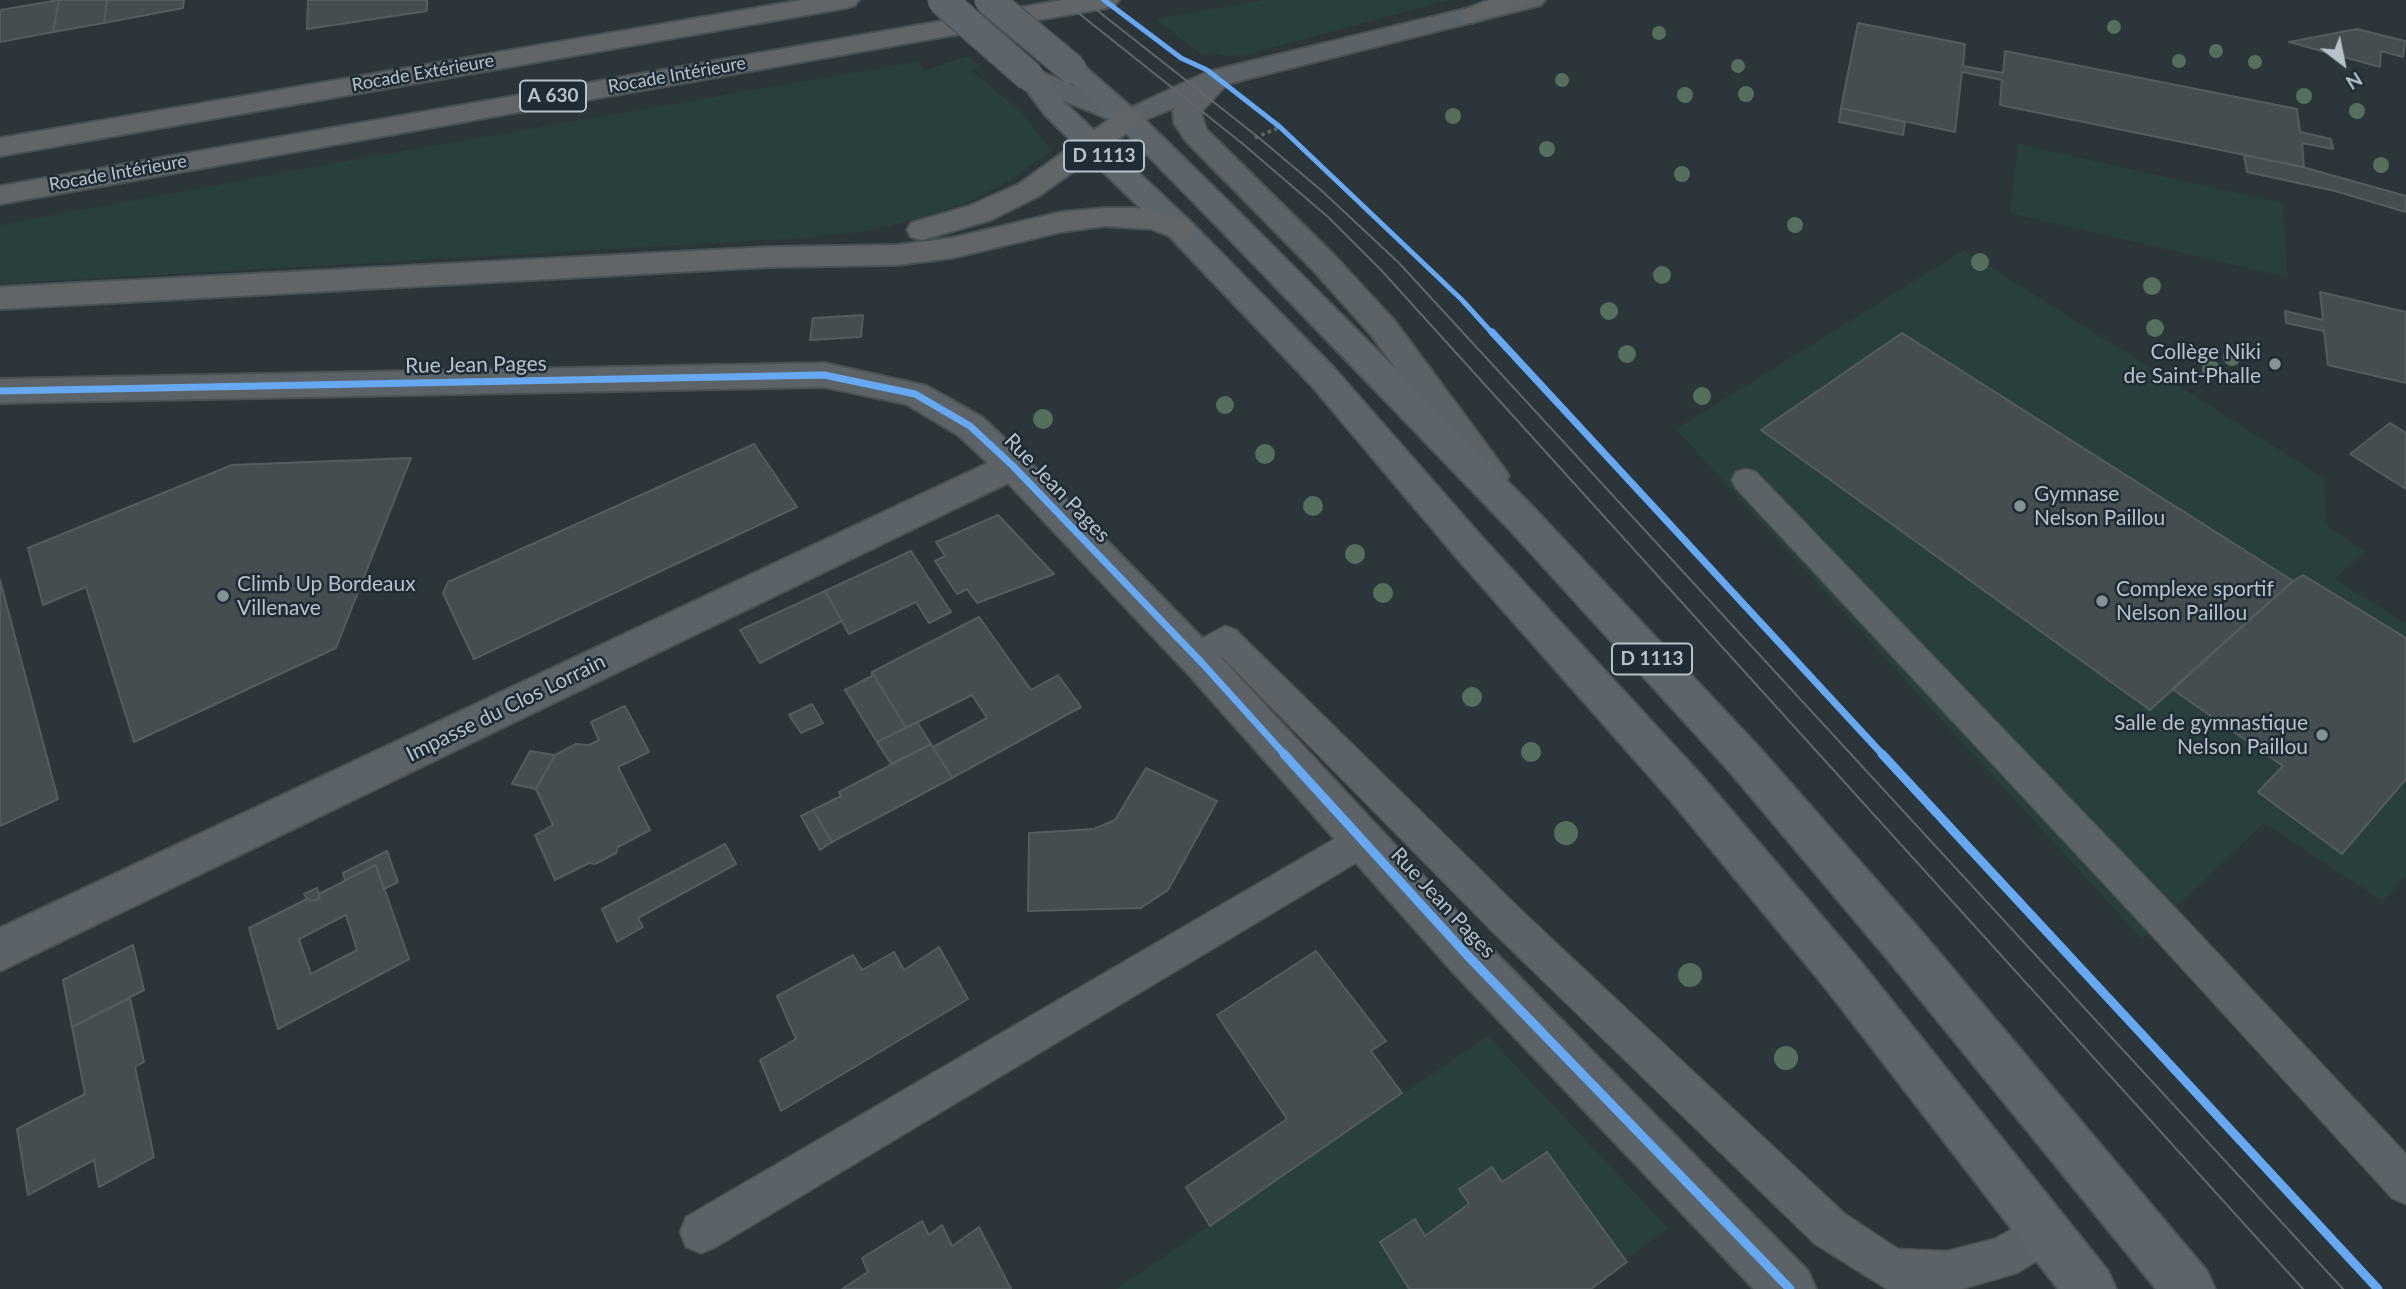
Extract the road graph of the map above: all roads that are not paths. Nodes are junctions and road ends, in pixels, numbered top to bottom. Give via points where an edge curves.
1 (846, 0) edge
2 (942, 0) edge
3 (989, 0) edge
4 (1106, 0) edge
5 (1512, 0) edge
6 (1532, 0) edge
7 (1472, 15) junction
8 (1030, 77) junction
9 (1217, 78) junction
10 (1128, 119) junction
11 (1093, 144) junction
12 (0, 147) edge
13 (0, 195) edge
14 (1182, 230) junction
15 (770, 257) junction
16 (0, 298) edge
17 (0, 391) edge
18 (1013, 466) junction
19 (1746, 480) dead end
20 (1521, 518) junction
21 (1195, 656) junction
22 (1362, 841) junction
23 (0, 950) edge
24 (2406, 1184) edge
25 (701, 1231) dead end
26 (2045, 1232) junction
27 (1790, 1289) edge
28 (2090, 1289) edge
29 (2189, 1289) edge

1 - 12 highway, Rocade Extérieure / A 630
2 - 8 main road, D 1113, bridge
3 - 10 main road, D 1113, bridge
4 - 13 highway, Rocade Intérieure / A 630
5 - 7 highway
6 - 7 street
7 - 9 street
8 - 10 street
8 - 11 main road, D 1113 via 1055,109
9 - 10 street
9 - 20 street via 1187,111 1195,134 1383,328
10 - 11 highway
10 - 20 main road, D 1113
11 - 14 main road, D 1113
11 - 15 highway via 1029,190 980,214 893,236
14 - 15 highway via 1134,216 1105,217 897,256
14 - 26 main road, D 1113 via 1323,377 1687,789 1844,976
15 - 16 highway
17 - 18 street, Rue Jean Pages via 824,375 915,394 970,426
18 - 21 street, Rue Jean Pages
18 - 23 street, Impasse du Clos Lorrain
19 - 24 lane
20 - 29 main road, D 1113 via 1753,770
21 - 22 street, Rue Jean Pages
21 - 26 lane via 1225,639 1509,923 1850,1243 1892,1270 1947,1272 2002,1258
22 - 25 lane
22 - 27 street, Rue Jean Pages via 1467,956
26 - 28 main road, D 1113

